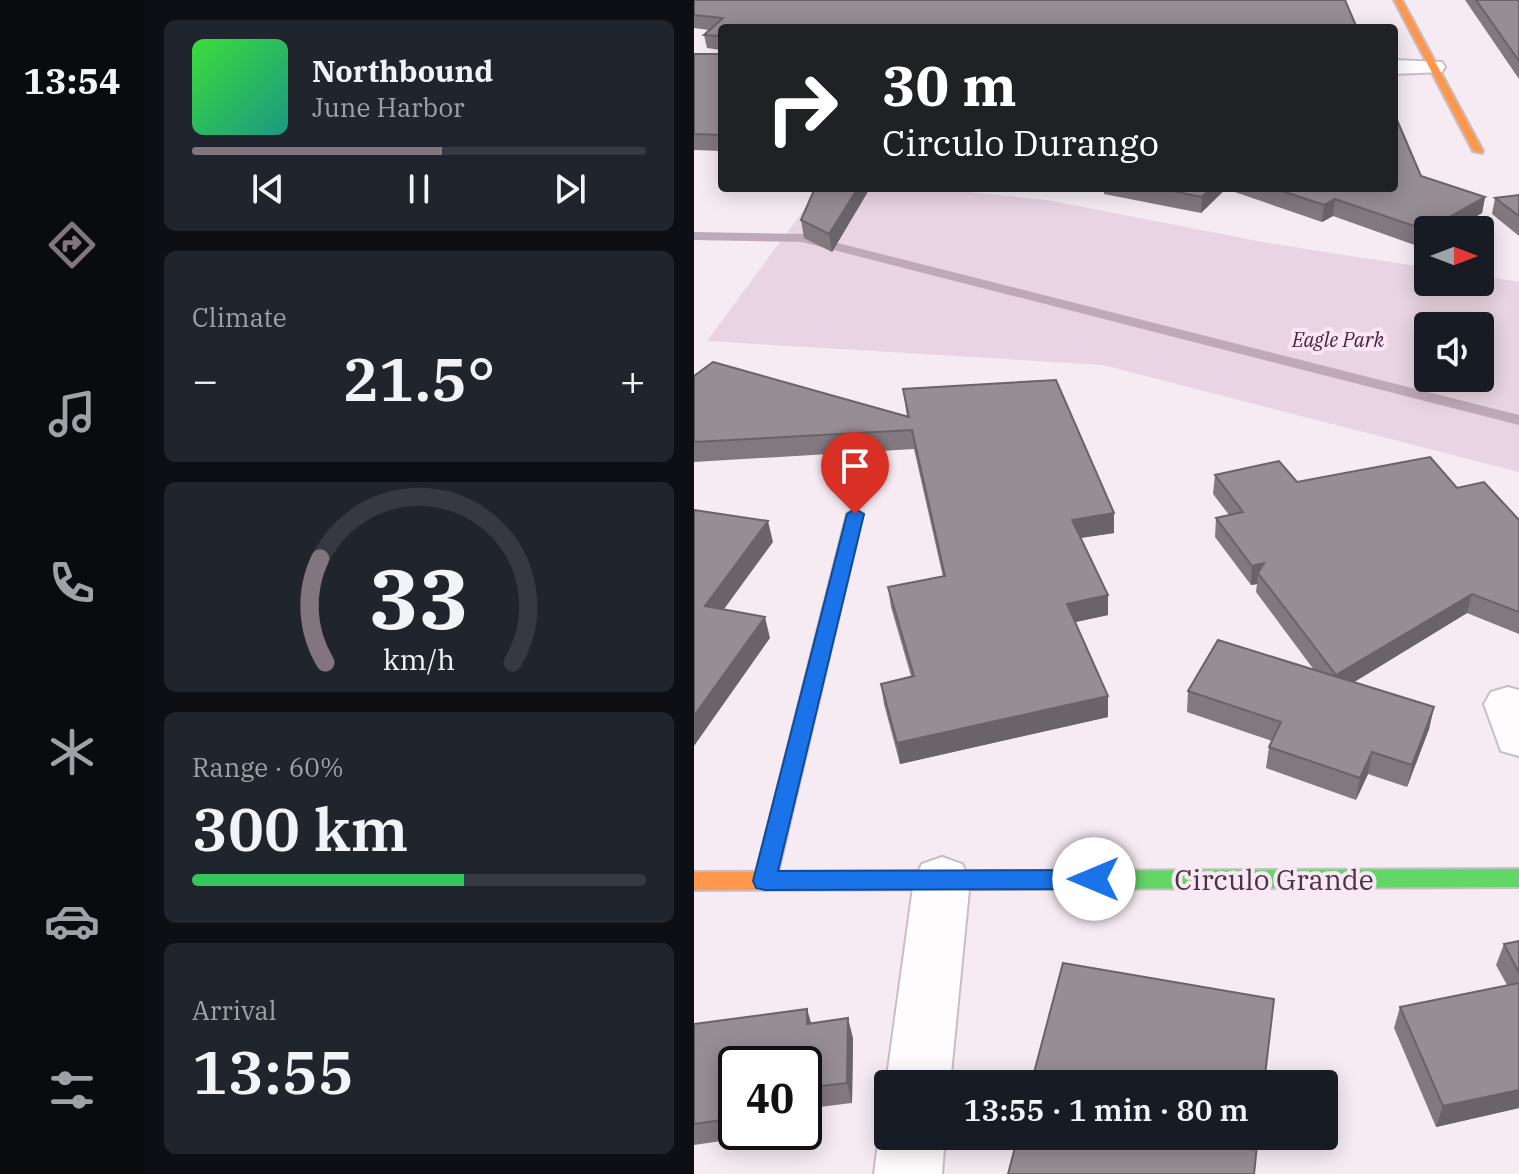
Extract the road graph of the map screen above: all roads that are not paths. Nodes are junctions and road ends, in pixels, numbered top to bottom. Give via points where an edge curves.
1 (1398, 0) edge
2 (1398, 67) edge
3 (1434, 67) junction
4 (1478, 151) dead end
5 (855, 514) dead end
6 (1519, 878) edge
7 (942, 880) junction
8 (694, 881) edge
9 (765, 881) junction
10 (920, 1070) edge
11 (911, 1150) edge
12 (908, 1174) edge

1 - 3 street
2 - 3 street
3 - 4 street
5 - 9 street
6 - 7 street, Circulo Grande
7 - 9 street, Circulo Grande
7 - 10 street
8 - 9 street, Circulo Grande
11 - 12 street

